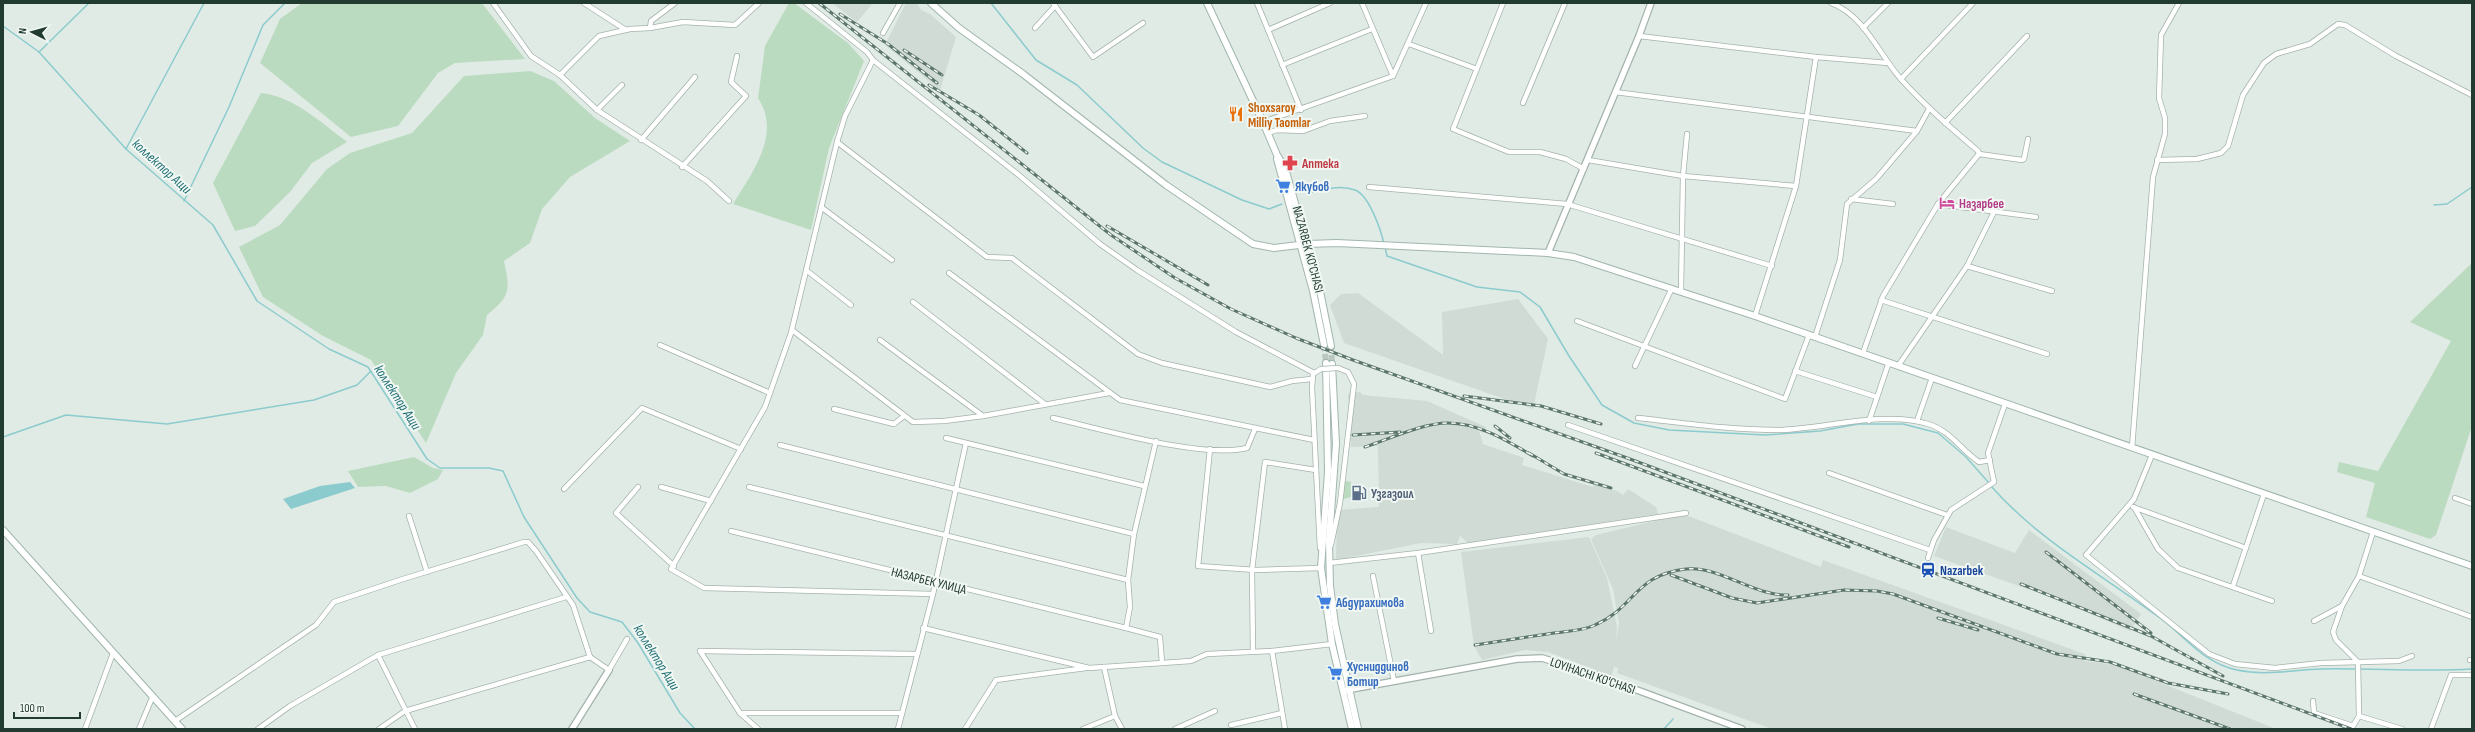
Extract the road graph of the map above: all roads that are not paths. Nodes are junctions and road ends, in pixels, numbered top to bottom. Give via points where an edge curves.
1 (493, 3) edge
2 (584, 3) edge
3 (674, 3) edge
4 (759, 3) edge
5 (806, 3) edge
6 (900, 3) edge
7 (931, 3) edge
8 (1207, 3) edge
9 (1256, 3) edge
10 (1330, 3) edge
11 (1362, 3) edge
12 (1426, 3) edge
13 (1503, 3) edge
14 (1565, 3) edge
15 (1651, 3) edge
16 (1831, 3) edge
17 (1888, 3) edge
18 (1973, 3) edge
19 (2179, 3) edge
20 (1054, 5) edge
21 (1143, 23) dead end
22 (650, 28) junction
23 (1035, 28) dead end
24 (1863, 28) junction
25 (1372, 29) junction
26 (626, 30) junction
27 (1268, 30) junction
28 (883, 33) dead end
29 (1639, 36) junction
30 (2027, 36) dead end
31 (1409, 44) junction
32 (736, 56) dead end
33 (1816, 57) junction
34 (873, 60) junction
35 (1888, 63) junction
36 (1282, 65) junction
37 (1477, 69) junction
38 (560, 75) junction
39 (1393, 76) junction
40 (695, 77) dead end
41 (1901, 79) junction
42 (622, 85) dead end
43 (1615, 92) junction
44 (2472, 94) edge
45 (1524, 102) dead end
46 (1929, 109) junction
47 (597, 110) junction
48 (1301, 110) junction
49 (1365, 116) dead end
50 (1806, 116) junction
51 (1263, 122) junction
52 (1945, 123) junction
53 (1917, 131) junction
54 (1268, 133) junction
55 (1687, 134) dead end
56 (2028, 139) dead end
57 (641, 140) junction
58 (837, 142) junction
59 (1979, 154) junction
60 (1588, 160) junction
61 (2157, 160) junction
62 (682, 167) junction
63 (1584, 169) junction
64 (1683, 176) junction
65 (1796, 186) junction
66 (1369, 187) dead end
67 (1852, 199) junction
68 (729, 201) dead end
69 (1567, 204) junction
70 (1893, 204) dead end
71 (1938, 204) junction
72 (821, 207) junction
73 (1994, 212) junction
74 (2036, 217) dead end
75 (1683, 239) junction
76 (1304, 244) junction
77 (1548, 253) junction
78 (892, 260) dead end
79 (1772, 266) junction
80 (1967, 266) junction
81 (806, 270) junction
82 (949, 273) dead end
83 (1672, 288) junction
84 (1681, 290) junction
85 (2052, 291) dead end
86 (1881, 300) junction
87 (913, 302) dead end
88 (851, 306) dead end
89 (1755, 316) junction
90 (1933, 316) junction
91 (1577, 321) dead end
92 (792, 330) junction
93 (1812, 336) junction
94 (880, 340) dead end
95 (1324, 344) tunnel mouth
96 (660, 345) dead end
97 (1331, 346) tunnel mouth
98 (1644, 347) junction
99 (1862, 353) junction
100 (2047, 354) dead end
101 (1889, 362) junction
102 (1332, 365) junction
103 (1635, 366) dead end
104 (1898, 366) junction
105 (1795, 370) junction
106 (1314, 373) junction
107 (1932, 378) junction
108 (1312, 379) junction
109 (770, 393) junction
110 (1109, 393) junction
111 (1876, 397) junction
112 (1045, 404) junction
113 (2005, 404) junction
114 (834, 409) dead end
115 (904, 416) junction
116 (983, 416) junction
117 (1053, 418) dead end
118 (1638, 418) dead end
119 (1869, 421) junction
120 (1917, 421) junction
121 (1568, 424) dead end
122 (1255, 429) junction
123 (946, 438) dead end
124 (1314, 440) junction
125 (1156, 441) junction
126 (966, 443) junction
127 (780, 445) dead end
128 (2132, 448) junction
129 (741, 449) junction
130 (1210, 450) junction
131 (2152, 455) junction
132 (1990, 460) junction
133 (1316, 470) junction
134 (1829, 473) dead end
135 (1144, 486) junction
136 (638, 487) dead end
137 (661, 487) dead end
138 (749, 487) dead end
139 (564, 489) dead end
140 (956, 489) junction
141 (2264, 494) junction
142 (2455, 498) dead end
143 (711, 501) junction
144 (2472, 504) edge
145 (2128, 505) junction
146 (2134, 507) junction
147 (1686, 513) dead end
148 (1947, 515) junction
149 (409, 516) dead end
150 (3, 530) edge
151 (731, 531) dead end
152 (2373, 532) junction
153 (1134, 534) junction
154 (945, 535) junction
155 (2246, 548) junction
156 (1930, 550) junction
157 (1418, 553) junction
158 (1321, 555) junction
159 (1328, 555) junction
160 (1928, 558) dead end
161 (1329, 564) junction
162 (674, 566) junction
163 (2472, 566) edge
164 (1321, 568) junction
165 (1252, 570) junction
166 (427, 572) junction
167 (1373, 576) dead end
168 (2359, 576) junction
169 (1128, 580) junction
170 (934, 581) junction
171 (2233, 586) junction
172 (933, 594) junction
173 (566, 597) junction
174 (2272, 601) dead end
175 (2342, 606) junction
176 (2472, 617) edge
177 (2314, 620) dead end
178 (924, 628) junction
179 (1126, 628) junction
180 (1431, 631) dead end
181 (627, 640) dead end
182 (1332, 644) junction
183 (1272, 651) junction
184 (1253, 652) junction
185 (113, 653) junction
186 (917, 654) junction
187 (378, 655) junction
188 (2412, 656) dead end
189 (590, 657) junction
190 (1162, 663) junction
191 (2358, 664) junction
192 (1104, 666) junction
193 (1089, 668) junction
194 (609, 670) junction
195 (2472, 675) edge
196 (1394, 681) junction
197 (1347, 690) junction
198 (152, 698) junction
199 (2313, 700) dead end
200 (405, 711) junction
201 (1215, 711) dead end
202 (740, 713) junction
203 (902, 713) junction
204 (1282, 713) junction
205 (1115, 716) junction
206 (2359, 716) junction
207 (175, 721) junction
208 (1231, 725) dead end
209 (85, 729) edge
210 (139, 729) edge
211 (182, 729) edge
212 (258, 729) edge
213 (378, 729) edge
214 (415, 729) edge
215 (571, 729) edge
216 (758, 729) edge
217 (898, 729) edge
218 (965, 729) edge
219 (1083, 729) edge
220 (1122, 729) edge
221 (1175, 729) edge
222 (1285, 729) edge
223 (1352, 729) edge
224 (1358, 729) edge
225 (1742, 729) edge
226 (2402, 729) edge
227 (2431, 729) edge

1 - 38 street via 531,56
2 - 26 street
3 - 22 street via 651,21
4 - 22 street via 735,25 683,22
5 - 34 street via 867,52
6 - 28 street
7 - 76 main road via 959,28 1023,74 1166,185 1241,237 1265,247
8 - 51 main road, NAZARBEK KO'CHASI
9 - 27 street
10 - 27 street
11 - 25 street
12 - 31 street
13 - 37 street
14 - 45 street
15 - 29 street
16 - 24 street via 1852,15
17 - 24 street
18 - 41 street
19 - 61 street via 2161,35 2159,98 2165,118 2165,134
20 - 21 street via 1093,57
20 - 23 street
22 - 26 street
24 - 35 street
25 - 36 street
25 - 39 street
26 - 38 street via 599,36
27 - 36 street
29 - 33 street
29 - 43 street
30 - 52 street
31 - 37 street
31 - 39 street
32 - 62 street via 731,82 746,96
33 - 35 street
33 - 50 street
34 - 58 street via 845,116
34 - 106 street via 1020,176 1100,244 1136,270 1236,332
35 - 41 street
36 - 48 street
37 - 63 street via 1453,130 1509,152 1540,152 1566,159
38 - 47 street
39 - 48 street
40 - 57 street
41 - 46 street
42 - 47 street
43 - 50 street
43 - 60 street
44 - 61 street via 2396,56 2345,25 2338,24 2310,44 2276,54 2264,63 2243,95 2228,146 2221,153 2197,159
46 - 52 street
46 - 53 street
47 - 57 street
48 - 51 street
49 - 54 street via 1330,121 1303,131 1277,130
50 - 53 street
50 - 65 street
51 - 54 main road, NAZARBEK KO'CHASI
52 - 59 street
53 - 67 street via 1876,179
54 - 76 main road, NAZARBEK KO'CHASI via 1276,155 1285,168
55 - 64 street
56 - 59 street via 2022,160
57 - 62 street
58 - 72 street
58 - 108 street via 987,257 1012,258 1138,354 1162,363 1270,387
59 - 71 street
60 - 63 street
60 - 64 street
61 - 128 street via 2153,177
62 - 68 street via 707,182
63 - 69 street
64 - 65 street
64 - 75 street
65 - 79 street
66 - 69 street
67 - 70 street
67 - 93 street via 1847,204 1840,260
69 - 75 street
69 - 77 street
71 - 73 street
71 - 86 street
72 - 78 street
72 - 81 street
73 - 74 street
73 - 80 street
75 - 79 street
75 - 84 street
76 - 77 main road via 1378,244
76 - 95 main road, NAZARBEK KO'CHASI
76 - 97 main road, NAZARBEK KO'CHASI via 1327,317
77 - 83 main road via 1600,264
79 - 89 street
80 - 85 street
80 - 90 street
81 - 88 street
81 - 92 street
82 - 110 street
83 - 84 main road
83 - 98 street
84 - 89 main road
86 - 90 street
86 - 99 street
87 - 112 street
89 - 93 main road
90 - 100 street
90 - 104 street
91 - 98 street
92 - 109 street
92 - 115 street
93 - 99 main road
93 - 105 street
94 - 116 street
96 - 109 street
98 - 103 street
98 - 105 street via 1785,399
99 - 101 main road
101 - 104 main road
101 - 111 street
102 - 106 street, bridge
102 - 158 main road via 1328,472
102 - 159 main road via 1336,444
102 - 159 street via 1348,372 1354,384 1340,503
104 - 107 main road
105 - 111 street
106 - 108 street
107 - 113 main road
107 - 120 street
108 - 124 street
109 - 129 street
110 - 112 street
110 - 122 street via 1120,400
111 - 119 street
112 - 116 street
113 - 128 main road
113 - 132 street via 1988,453
114 - 115 street via 894,424
115 - 116 street via 913,422
117 - 125 street
118 - 119 street via 1778,430
119 - 120 street via 1905,418
120 - 132 street via 1950,434 1979,462
121 - 156 street
122 - 124 street
122 - 130 street via 1247,448 1231,452
123 - 126 street
124 - 133 street
125 - 130 street
125 - 135 street
126 - 135 street
126 - 140 street
127 - 140 street
128 - 131 main road
129 - 139 street via 642,408
129 - 143 street
130 - 165 street via 1198,566
131 - 141 main road
131 - 145 street via 2134,499
132 - 148 street via 1994,482
133 - 158 street
133 - 165 street via 1265,462
134 - 148 street
135 - 153 street
136 - 162 street via 616,514
137 - 143 street
138 - 154 street
140 - 153 street
140 - 154 street
141 - 152 main road
141 - 155 street
142 - 144 street
143 - 162 street
145 - 146 street
145 - 191 street via 2086,555 2209,654 2235,664 2276,668 2321,663
146 - 155 street
146 - 171 street via 2158,548 2178,568
147 - 157 street
148 - 156 street
149 - 166 street
150 - 185 main road
151 - 170 street, НАЗАРБЕК УЛИЦА
152 - 163 main road
152 - 168 street
153 - 169 street
154 - 169 street
154 - 170 street
155 - 171 street
156 - 160 street
157 - 161 street
157 - 180 street
158 - 164 main road
159 - 161 main road
161 - 197 main road via 1332,607
162 - 172 street via 671,569 704,588
164 - 165 street
164 - 182 main road
165 - 184 street
166 - 173 street via 528,542
166 - 207 street via 334,602 316,625
167 - 196 street
168 - 175 street
168 - 176 street
169 - 179 street via 1130,607
170 - 172 street
170 - 179 street, НАЗАРБЕК УЛИЦА
171 - 174 street
172 - 178 street
173 - 187 street
173 - 189 street via 573,605
175 - 177 street
175 - 191 street via 2333,632 2336,640
178 - 186 street
178 - 193 street
179 - 190 street, НАЗАРБЕК УЛИЦА via 1160,637
181 - 194 street
182 - 183 street
182 - 197 main road
183 - 184 street
183 - 204 street
184 - 190 street via 1207,654 1191,661
185 - 198 main road
185 - 209 street
186 - 202 street via 700,651
186 - 203 street
187 - 200 street
187 - 212 street via 290,706
188 - 191 street via 2399,661
189 - 194 street
189 - 200 street
190 - 192 street
191 - 206 street
192 - 193 street
192 - 205 street
193 - 218 street via 996,680
194 - 215 street
195 - 227 street via 2452,674
196 - 197 street, LOYIHACHI KO'CHASI
196 - 225 street, LOYIHACHI KO'CHASI via 1542,658 1594,674
197 - 223 main road
197 - 224 main road
198 - 207 main road
198 - 210 street
199 - 206 street via 2314,713 2353,726
200 - 213 street
200 - 214 street
201 - 221 street
202 - 203 street
202 - 216 street
203 - 217 street
204 - 208 street
204 - 222 street
205 - 219 street
205 - 220 street
206 - 226 street
207 - 211 main road

